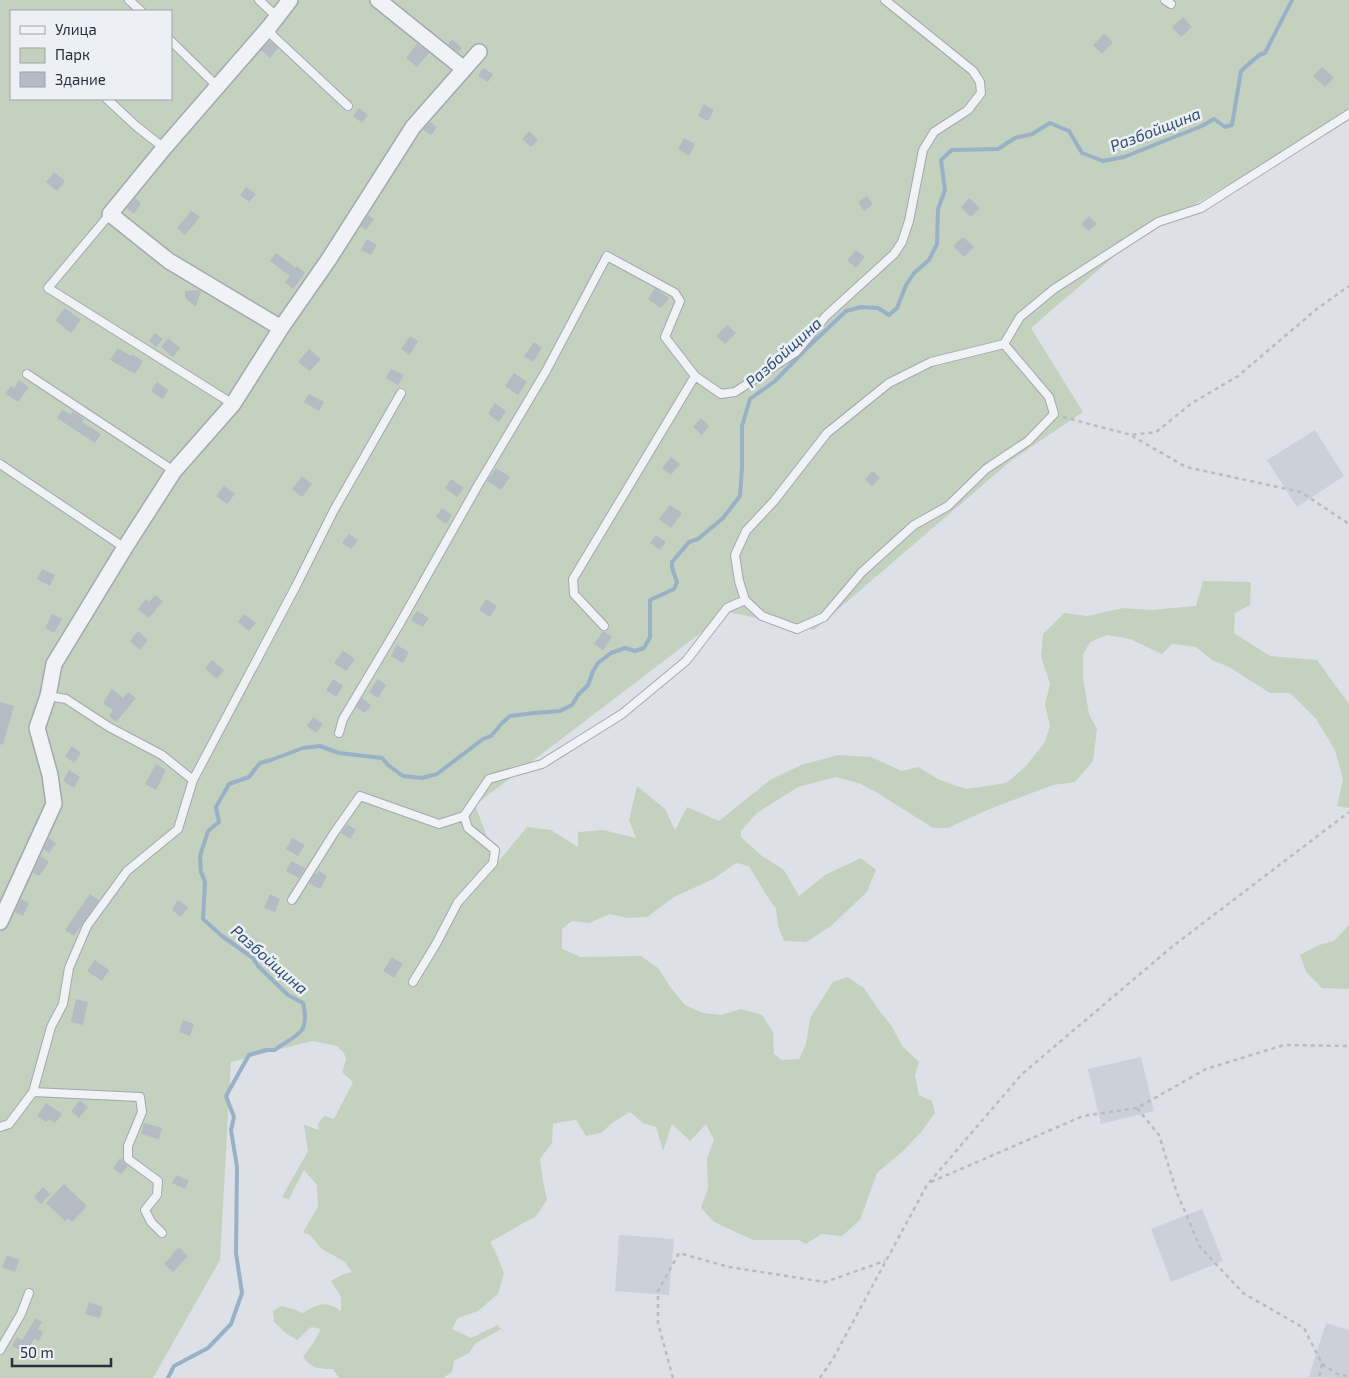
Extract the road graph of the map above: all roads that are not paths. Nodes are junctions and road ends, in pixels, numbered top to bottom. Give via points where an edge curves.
1 (129, 0) edge
2 (259, 0) edge
3 (290, 0) edge
4 (378, 0) edge
5 (885, 0) edge
6 (140, 10) edge
7 (274, 22) junction
8 (172, 42) edge
9 (479, 52) dead end
10 (464, 69) junction
11 (218, 87) junction
12 (108, 100) edge
13 (348, 106) dead end
14 (1349, 114) edge
15 (164, 148) junction
16 (110, 214) junction
17 (282, 328) junction
18 (1004, 344) junction
19 (27, 374) dead end
20 (696, 376) junction
21 (401, 393) dead end
22 (233, 404) junction
23 (0, 464) edge
24 (174, 470) junction
25 (124, 548) junction
26 (745, 600) junction
27 (604, 626) dead end
28 (48, 696) junction
29 (339, 733) dead end
30 (192, 780) junction
31 (464, 816) junction
32 (292, 900) dead end
33 (0, 922) edge
34 (413, 982) dead end
35 (33, 1092) junction
36 (0, 1127) edge
37 (162, 1233) dead end
38 (29, 1293) dead end
39 (0, 1350) edge

1 - 6 lane
2 - 7 lane
3 - 7 street
4 - 10 street
5 - 20 lane via 973,71 980,82 981,93 968,110 934,132 923,150 909,221 894,254 826,316 796,352 735,392 721,394
7 - 11 street
7 - 13 lane via 272,35
8 - 11 lane
9 - 10 street
10 - 17 street via 413,127
11 - 15 street
12 - 15 lane
14 - 18 lane via 1201,208 1158,222 1054,289 1020,317
15 - 16 street
16 - 17 street via 169,261
16 - 22 lane via 48,288
17 - 22 street
18 - 26 lane via 931,362 888,383 827,433 746,531 735,555
18 - 26 lane via 1049,397 1054,414 1028,440 986,468 948,506 914,525 862,572 824,617 797,629 762,616
19 - 24 lane
20 - 27 lane via 574,579 574,594
20 - 29 lane via 665,337 680,301 675,293 606,256 546,372 343,719
21 - 30 lane via 334,510
22 - 24 street
23 - 25 lane
24 - 25 street
25 - 28 street via 54,664
26 - 31 lane via 726,608 686,661 622,714 542,764 489,779
28 - 30 lane via 66,699 109,727 162,755
28 - 33 street via 37,728 54,804
30 - 35 lane via 178,829 127,871 87,926 70,968 63,1004 51,1027
31 - 32 lane via 439,824 360,796
31 - 34 lane via 468,828 495,850 493,863 458,902
35 - 36 lane via 9,1124
35 - 37 lane via 140,1096 142,1112 128,1146 128,1158 158,1181 157,1195 146,1210 151,1222
38 - 39 lane

